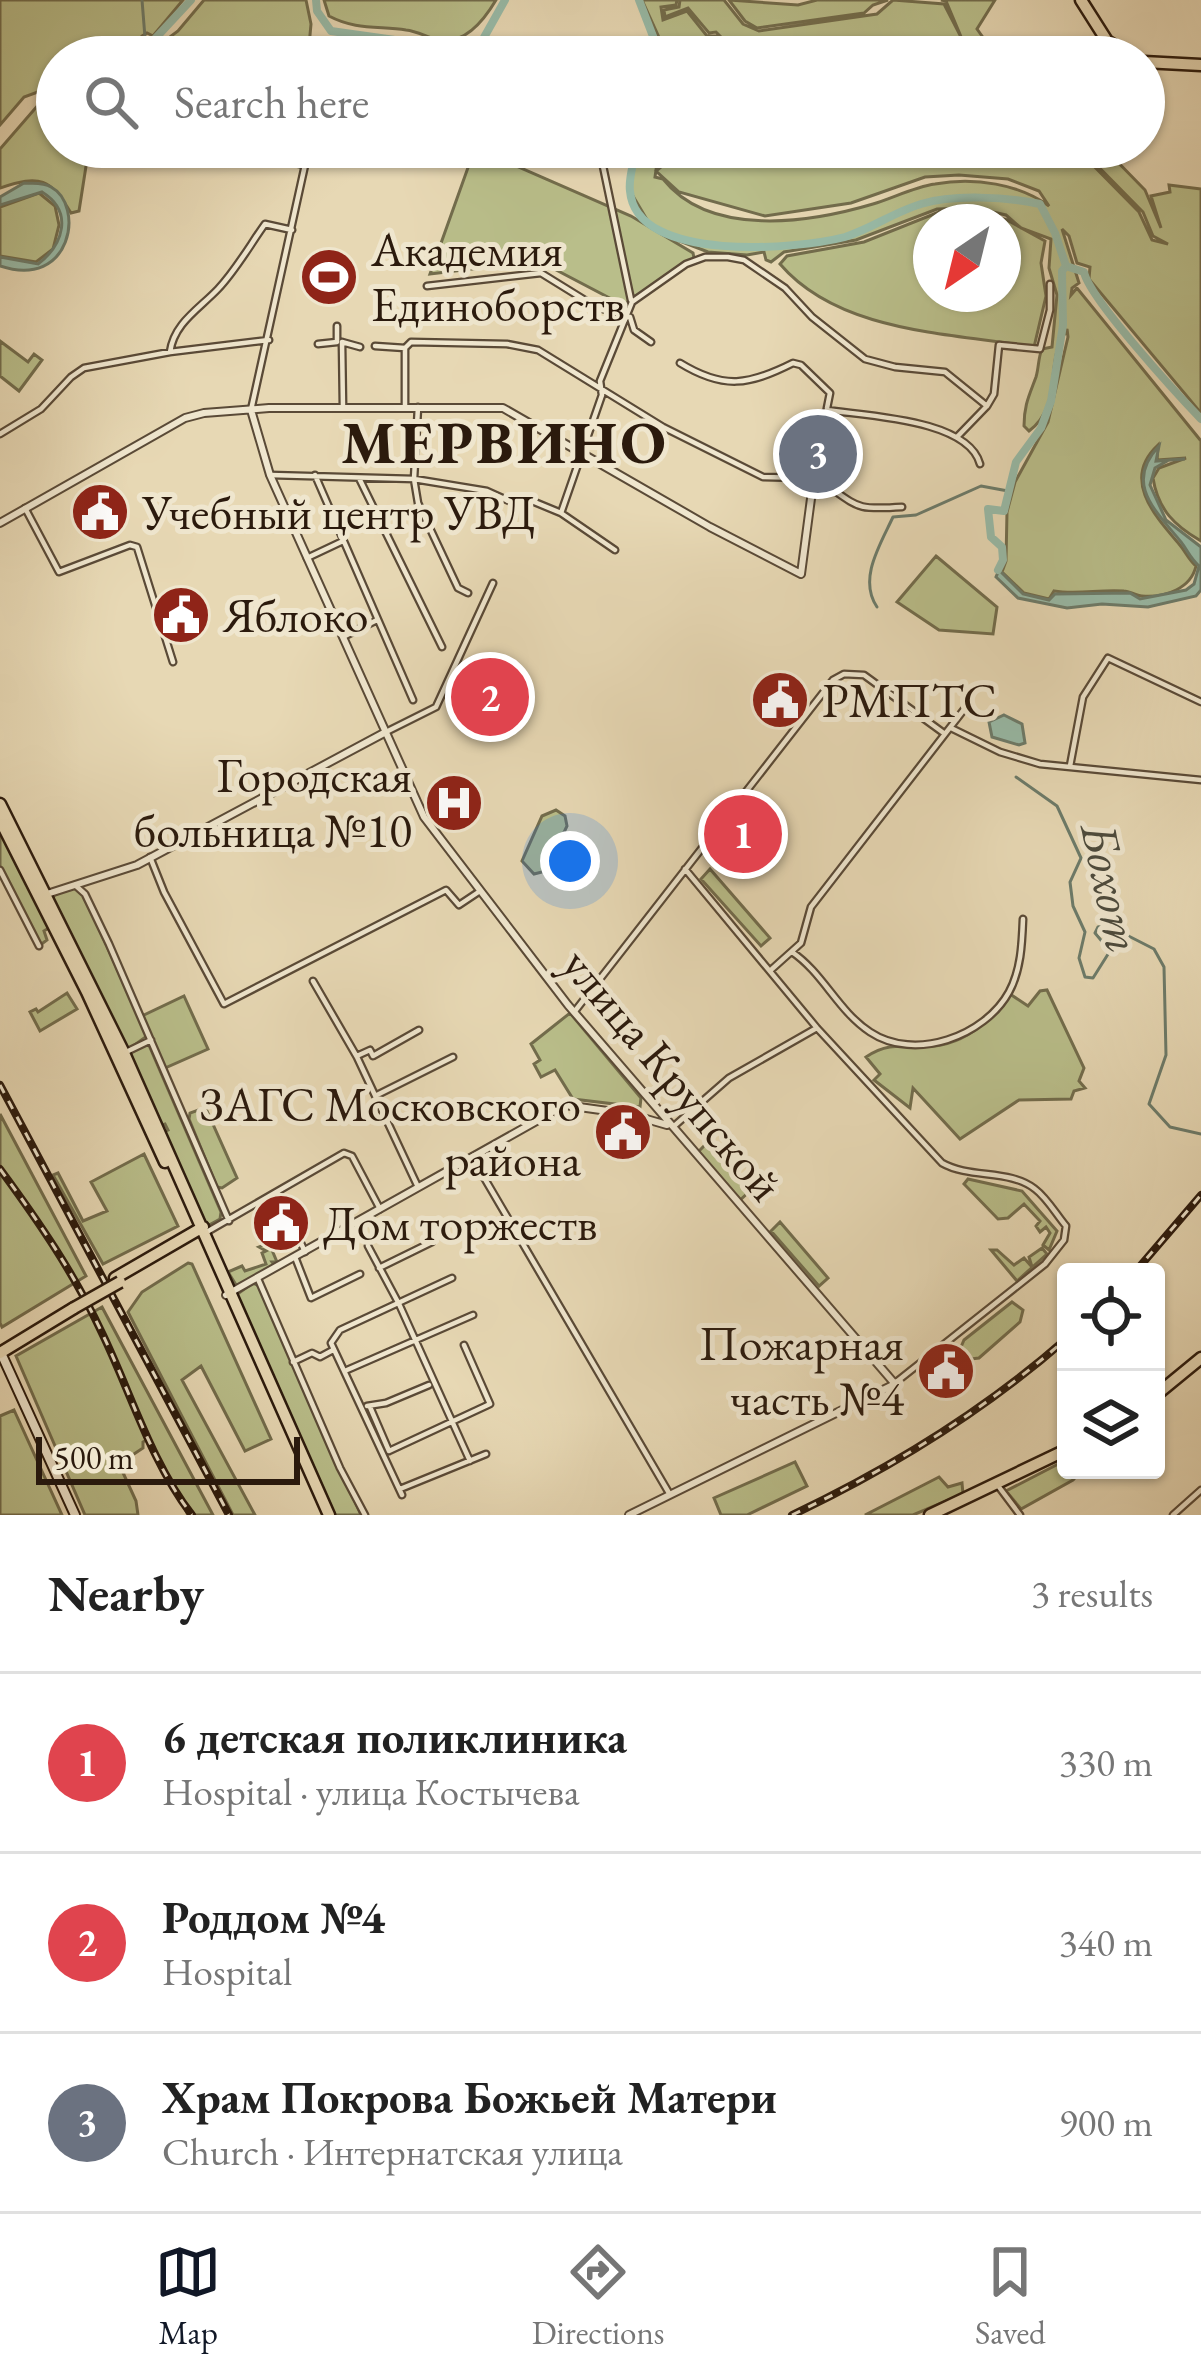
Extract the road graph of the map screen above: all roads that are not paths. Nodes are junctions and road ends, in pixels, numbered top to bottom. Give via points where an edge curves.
1 (1081, 0) edge
2 (1104, 36) edge
3 (1165, 63) edge
4 (1201, 65) edge
5 (305, 168) edge
6 (603, 168) edge
7 (292, 230) junction
8 (1050, 284) dead end
9 (427, 286) dead end
10 (632, 302) junction
11 (626, 314) junction
12 (337, 326) dead end
13 (269, 340) junction
14 (340, 342) junction
15 (652, 342) dead end
16 (318, 344) dead end
17 (375, 346) dead end
18 (360, 347) dead end
19 (406, 348) junction
20 (170, 352) junction
21 (680, 363) dead end
22 (602, 388) junction
23 (987, 406) junction
24 (405, 407) junction
25 (418, 407) junction
26 (343, 408) junction
27 (250, 410) junction
28 (827, 410) junction
29 (1, 430) edge
30 (957, 436) junction
31 (581, 451) junction
32 (980, 464) dead end
33 (270, 475) junction
34 (315, 475) junction
35 (359, 478) junction
36 (805, 478) junction
37 (414, 479) junction
38 (812, 491) junction
39 (902, 507) dead end
40 (25, 508) junction
41 (561, 513) junction
42 (0, 523) edge
43 (343, 541) junction
44 (615, 550) dead end
45 (307, 558) junction
46 (493, 583) dead end
47 (469, 593) dead end
48 (377, 620) junction
49 (341, 638) junction
50 (442, 647) dead end
51 (173, 662) dead end
52 (413, 700) dead end
53 (1201, 702) edge
54 (970, 704) dead end
55 (948, 731) junction
56 (384, 733) junction
57 (1070, 766) junction
58 (1201, 780) edge
59 (0, 804) edge
60 (0, 820) edge
61 (150, 857) junction
62 (685, 869) junction
63 (0, 870) edge
64 (75, 885) junction
65 (480, 891) junction
66 (42, 896) junction
67 (1022, 920) dead end
68 (39, 946) dead end
69 (792, 952) junction
70 (772, 969) junction
71 (313, 981) dead end
72 (574, 1012) junction
73 (818, 1028) junction
74 (419, 1030) dead end
75 (151, 1040) junction
76 (124, 1053) junction
77 (357, 1057) junction
78 (453, 1057) dead end
79 (645, 1095) junction
80 (375, 1096) junction
81 (628, 1114) junction
82 (658, 1117) junction
83 (673, 1127) junction
84 (472, 1157) junction
85 (418, 1187) junction
86 (278, 1193) junction
87 (380, 1209) junction
88 (230, 1221) junction
89 (203, 1231) junction
90 (431, 1242) dead end
91 (368, 1246) dead end
92 (305, 1252) junction
93 (295, 1257) junction
94 (379, 1268) junction
95 (360, 1274) dead end
96 (452, 1278) dead end
97 (258, 1279) junction
98 (229, 1294) junction
99 (399, 1304) junction
100 (473, 1315) dead end
101 (416, 1341) junction
102 (464, 1345) dead end
103 (332, 1346) junction
104 (0, 1351) edge
105 (1201, 1358) edge
106 (293, 1362) junction
107 (344, 1371) junction
108 (432, 1384) junction
109 (895, 1384) junction
110 (1165, 1388) edge
111 (362, 1405) junction
112 (370, 1407) junction
113 (451, 1422) junction
114 (487, 1454) dead end
115 (1057, 1454) edge
116 (470, 1461) junction
117 (996, 1484) junction
118 (1201, 1490) edge
119 (669, 1493) junction
120 (75, 1515) edge
121 (327, 1515) edge
122 (365, 1515) edge
123 (629, 1515) edge
124 (930, 1515) edge
125 (1021, 1515) edge
126 (1172, 1515) edge

1 - 2 main road
3 - 4 main road
5 - 7 street
6 - 10 street
7 - 13 street
7 - 20 street via 265,224 188,317
8 - 23 street via 1040,349 999,345
9 - 11 street via 541,273 596,307
10 - 11 street
10 - 23 street via 686,264 744,260 866,359 945,372
11 - 15 street
11 - 22 street
12 - 14 street
13 - 20 street
13 - 27 street
14 - 16 street
14 - 18 street
14 - 26 street
17 - 19 street
19 - 22 street via 421,341 538,350
19 - 24 street
20 - 29 street via 80,370 40,409
21 - 28 street via 740,384 801,365 830,392
22 - 31 street
22 - 36 street via 763,477
23 - 30 street
24 - 25 street
24 - 26 street
25 - 31 street via 503,408
25 - 37 street
26 - 27 street
27 - 33 street, улица Крупской
27 - 40 street via 185,418
28 - 30 street via 884,415
28 - 36 street via 803,446
30 - 32 street
31 - 38 street via 801,574
31 - 41 street
33 - 34 street
33 - 45 street, улица Крупской
34 - 35 street
34 - 43 street
35 - 37 street
35 - 50 street
36 - 38 street
37 - 41 street
37 - 47 street via 458,588
38 - 39 street via 822,482 866,510
40 - 42 street
40 - 51 street via 59,572 137,547
41 - 44 street
43 - 45 street
43 - 48 street
45 - 49 street, улица Крупской
46 - 56 street via 436,707
48 - 49 street
48 - 52 street
49 - 56 street, улица Крупской
53 - 57 street via 1108,658 1083,697
54 - 55 street
55 - 57 street via 1019,759
55 - 62 street via 864,675 839,676
55 - 69 street via 806,915 805,935
56 - 61 street
56 - 65 street, улица Крупской via 424,817
57 - 58 street
59 - 66 main road
60 - 66 main road
61 - 64 street
61 - 65 street via 224,1004 446,890 459,905
62 - 70 street
62 - 72 street
63 - 68 street
64 - 66 street
64 - 75 street
65 - 72 street, улица Крупской
66 - 76 main road
66 - 89 main road
67 - 69 street via 1009,992 971,1031 936,1043 875,1036
69 - 70 street
70 - 73 street
71 - 77 street
72 - 79 street, улица Крупской
73 - 83 street via 729,1078
73 - 109 street via 942,1163 1024,1181 1066,1226 1045,1264
74 - 77 street
75 - 76 street
75 - 88 street
76 - 89 main road
77 - 80 street
78 - 80 street
79 - 81 street via 642,1109
79 - 82 street, улица Крупской
80 - 85 street
81 - 82 street
81 - 84 street via 570,1103
82 - 83 street
83 - 109 street, улица Крупской
84 - 85 street
84 - 119 street
85 - 87 street
86 - 87 street via 349,1154
86 - 88 street
86 - 92 street
87 - 92 street
88 - 89 street
89 - 98 main road
89 - 104 main road, bridge
90 - 94 street
91 - 94 street
92 - 93 street
93 - 95 street via 311,1298
93 - 97 street
94 - 99 street
96 - 99 street
97 - 98 street
97 - 106 street
98 - 121 main road
99 - 101 street
99 - 103 street via 340,1330
100 - 101 street
101 - 107 street
101 - 108 street
102 - 113 street via 490,1404
103 - 106 street
103 - 107 street
104 - 120 main road
105 - 110 main road
106 - 122 street
107 - 111 street
108 - 112 street
108 - 113 street
109 - 119 street
111 - 112 street
111 - 116 street via 401,1492
112 - 113 street via 389,1451
113 - 116 street
114 - 116 street
115 - 117 main road
117 - 124 main road
117 - 125 street
118 - 126 street
119 - 123 street

